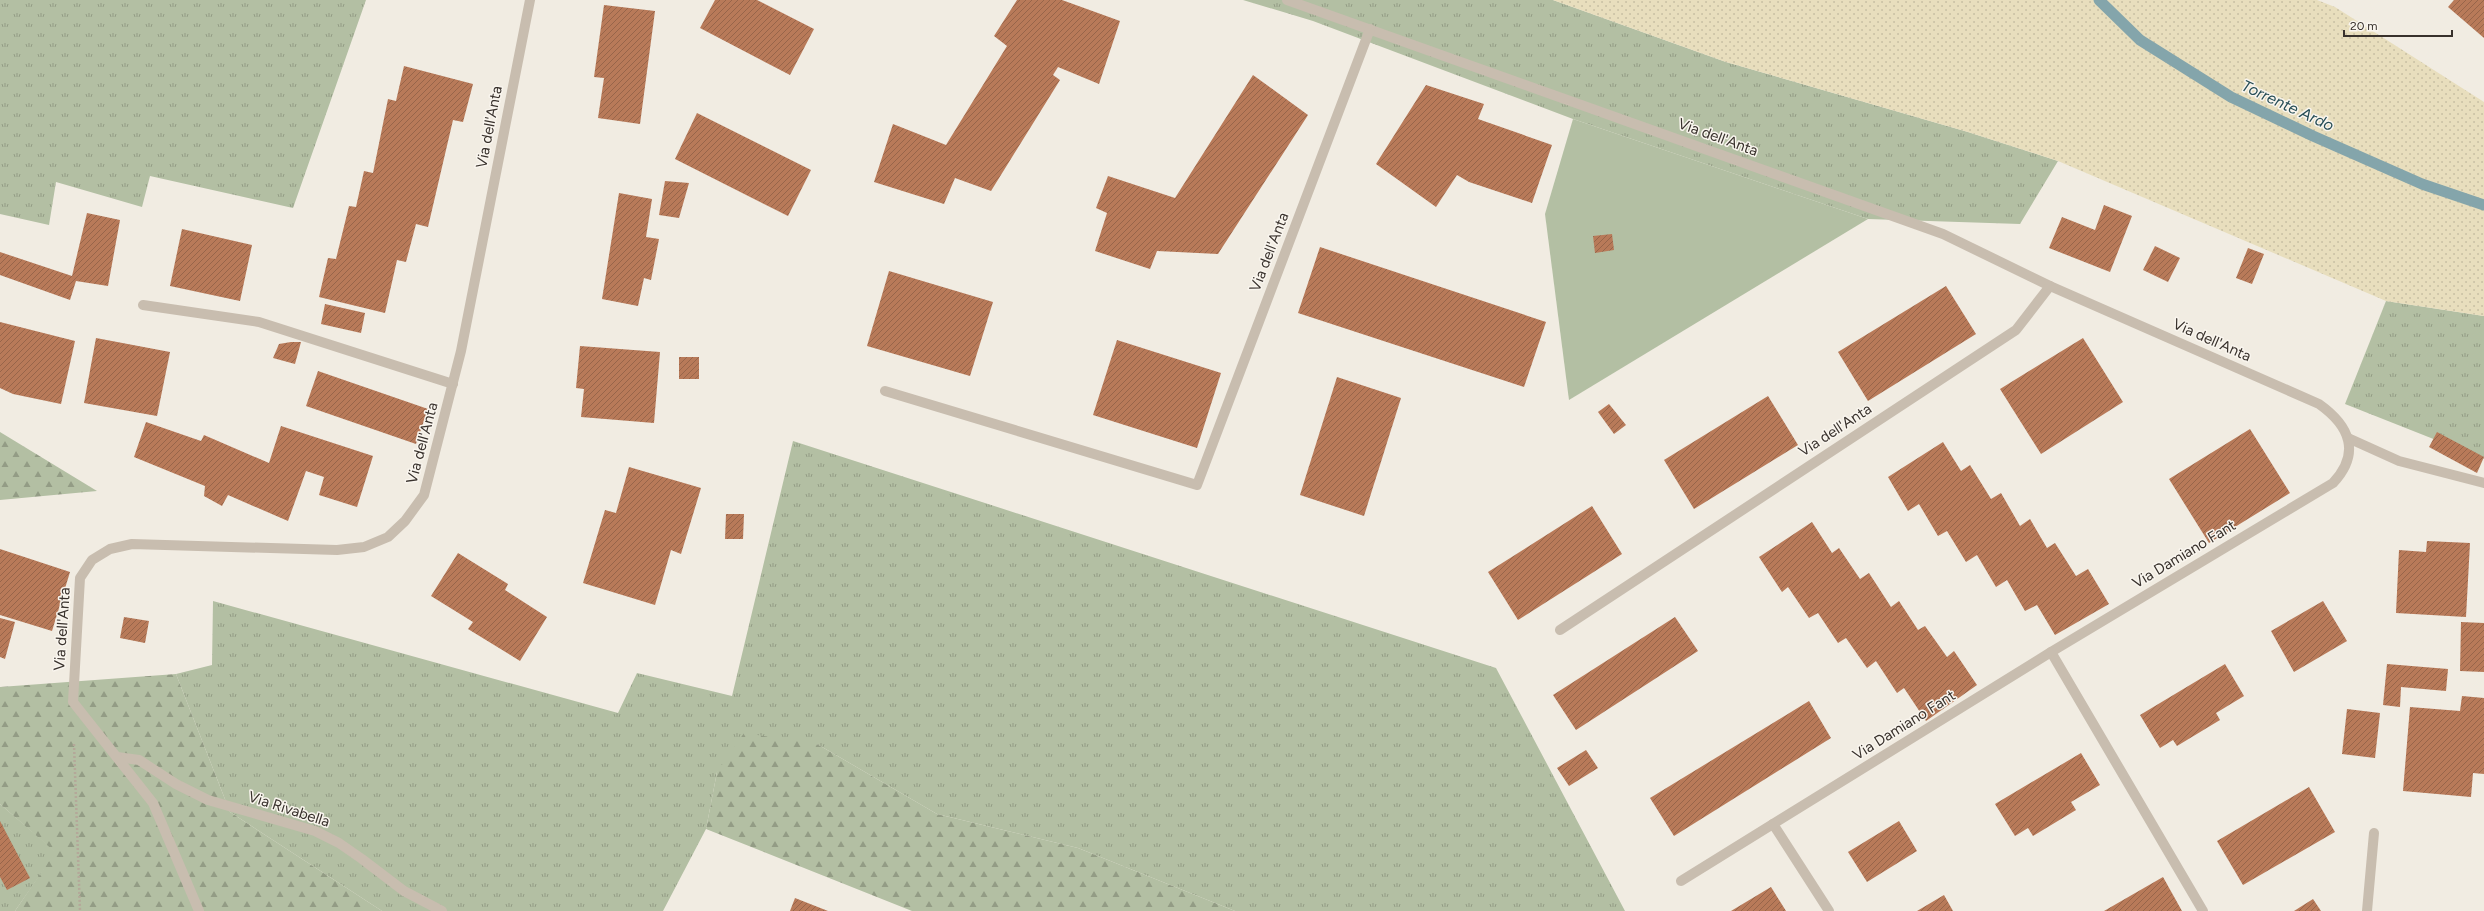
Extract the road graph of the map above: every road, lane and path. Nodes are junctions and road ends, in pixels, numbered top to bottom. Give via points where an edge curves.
1 (530, 0) edge
2 (1287, 0) edge
3 (1370, 29) junction
4 (2050, 286) junction
5 (143, 305) dead end
6 (453, 384) junction
7 (885, 392) dead end
8 (2348, 438) junction
9 (2484, 483) edge
10 (1560, 630) dead end
11 (2051, 652) junction
12 (73, 702) junction
13 (117, 757) junction
14 (1773, 824) junction
15 (2374, 833) dead end
16 (1680, 880) dead end
17 (80, 911) edge
18 (199, 911) edge
19 (442, 911) edge
20 (1828, 911) edge
21 (2203, 911) edge
22 (2367, 911) edge

1 - 6 street, Via dell'Anta
2 - 3 street, Via dell'Anta
3 - 4 street, Via dell'Anta via 1943,234
3 - 7 street, Via dell'Anta via 1197,485
4 - 8 street, Via dell'Anta via 2319,404 2332,413
4 - 10 street, Via dell'Anta via 2016,330
5 - 6 street via 259,322
6 - 12 street, Via dell'Anta via 424,495 405,521 388,537 364,546 337,550 132,544 110,549 92,560 80,578
8 - 9 street via 2399,461
8 - 11 street, Via Damiano Fant via 2350,455 2333,483
11 - 14 street, Via Damiano Fant
11 - 21 street
12 - 13 street
12 - 17 path
13 - 18 street via 154,803
13 - 19 street, Via Rivabella via 139,760 176,784 208,800 315,831 357,855 404,891
14 - 16 street, Via Damiano Fant
14 - 20 street
15 - 22 street

